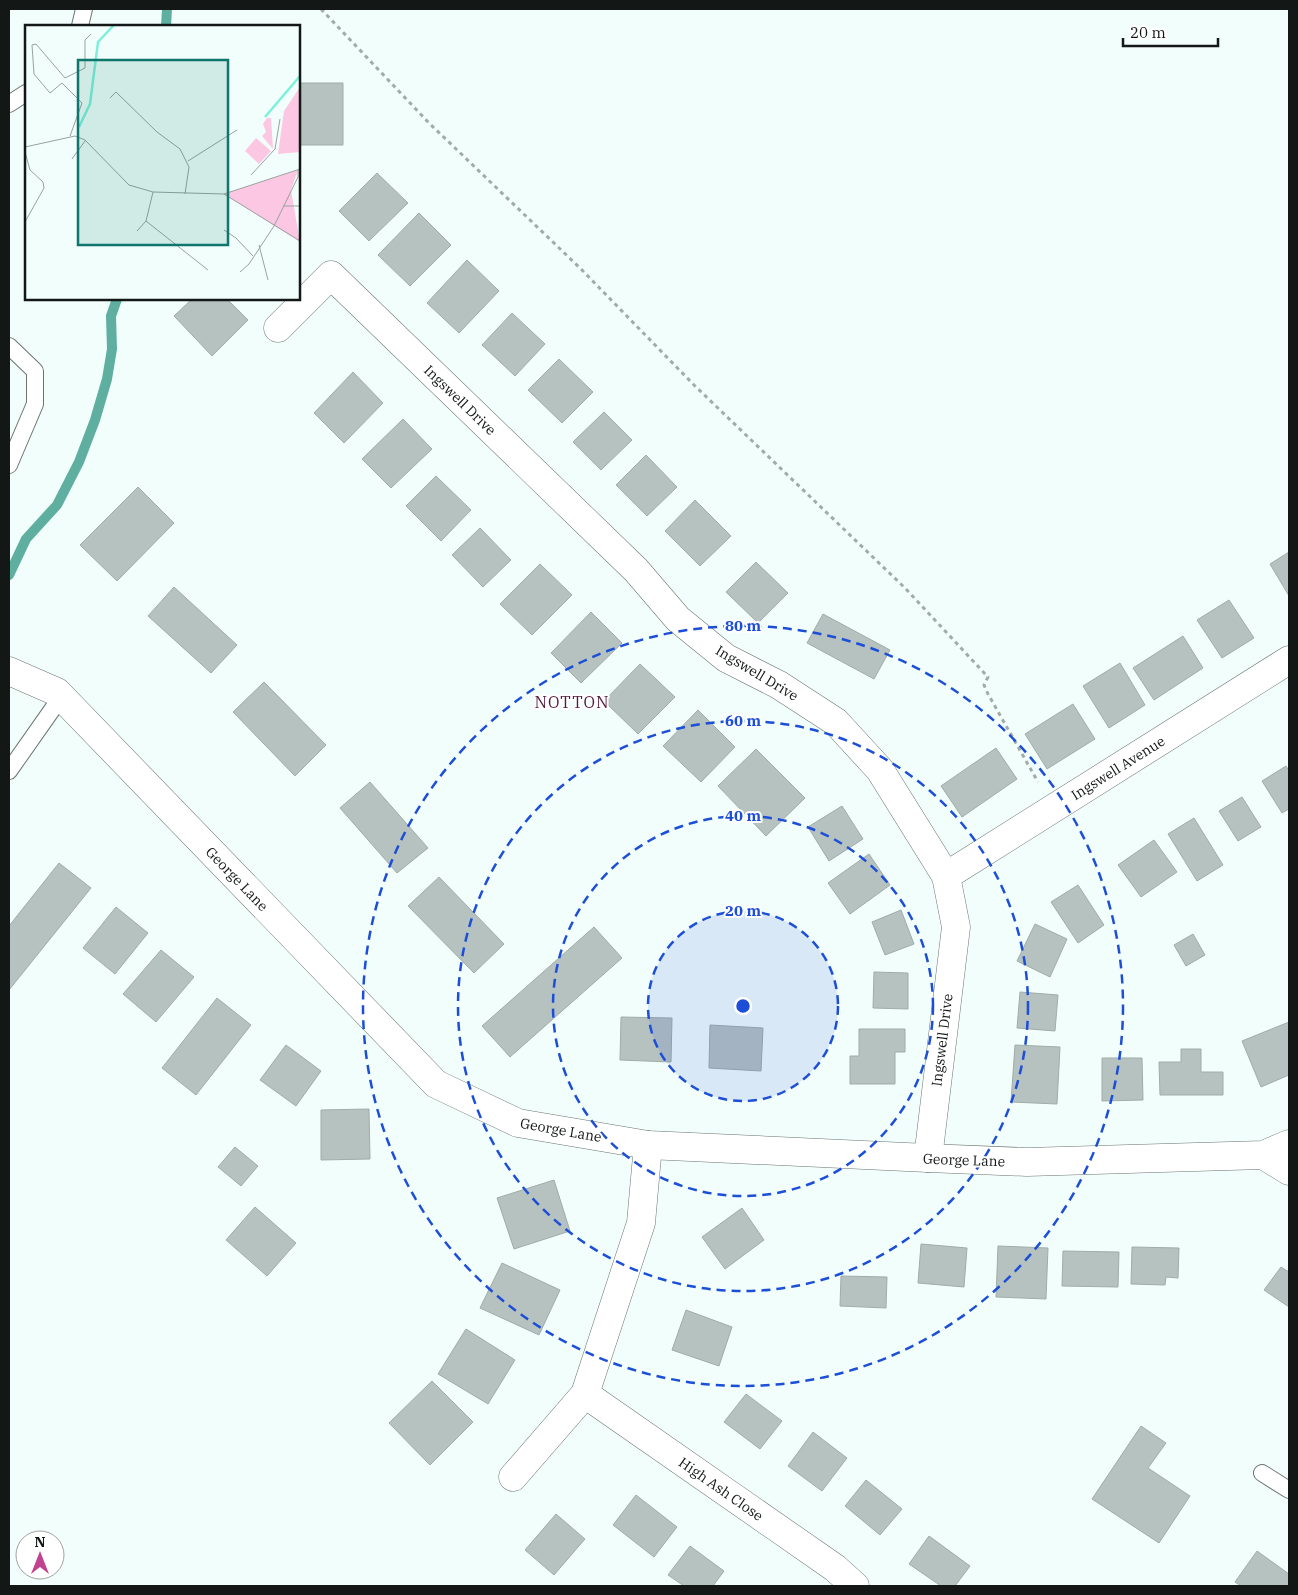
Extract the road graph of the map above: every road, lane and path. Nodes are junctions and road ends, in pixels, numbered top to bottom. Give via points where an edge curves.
1 (84, 9) edge
2 (321, 9) edge
3 (80, 25) edge
4 (25, 94) edge
5 (9, 104) edge
6 (278, 328) dead end
7 (9, 346) edge
8 (9, 465) edge
9 (1289, 660) edge
10 (9, 671) edge
11 (61, 697) junction
12 (9, 771) edge
13 (1053, 808) junction
14 (946, 876) junction
15 (1289, 1144) edge
16 (648, 1145) junction
17 (1263, 1154) junction
18 (928, 1158) junction
19 (1289, 1171) edge
20 (585, 1394) junction
21 (1262, 1473) dead end
22 (513, 1477) dead end
23 (1289, 1490) edge
24 (855, 1586) edge

1 - 3 lane
2 - 13 path via 429,123 905,588 988,677 984,685 988,694
4 - 5 lane
6 - 14 street, Ingswell Drive via 331,275 636,570 678,619 726,658 779,685 836,722 880,770
7 - 8 lane via 35,371 35,404
9 - 13 street, Ingswell Avenue
10 - 11 street, George Lane via 57,692
11 - 12 lane
11 - 16 street, George Lane via 436,1084 518,1123
13 - 14 street, Ingswell Avenue
14 - 18 street, Ingswell Drive via 956,927
15 - 17 street, George Lane
16 - 18 street, George Lane
16 - 20 street via 641,1223
17 - 18 street, George Lane via 1028,1162
17 - 19 street
20 - 22 street
20 - 24 street, High Ash Close via 835,1568
21 - 23 lane

